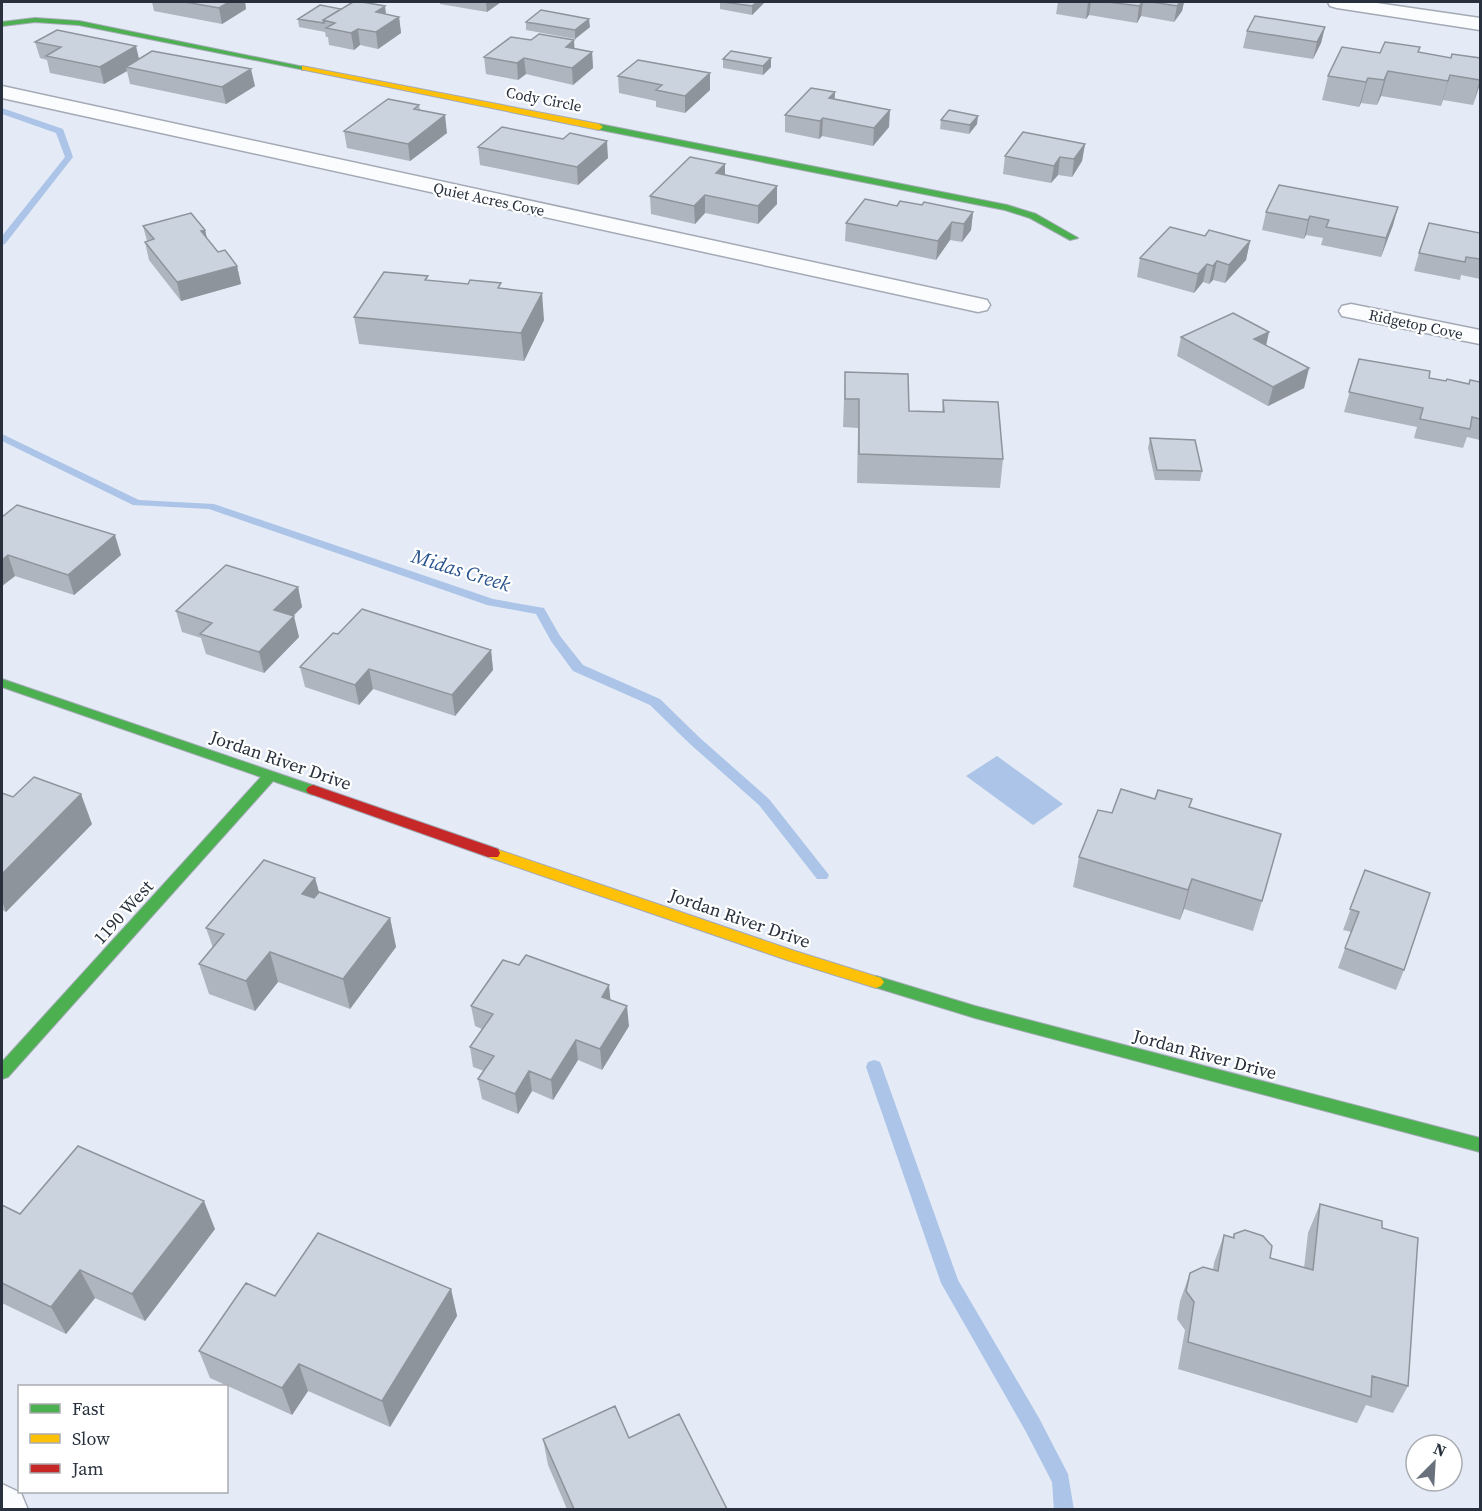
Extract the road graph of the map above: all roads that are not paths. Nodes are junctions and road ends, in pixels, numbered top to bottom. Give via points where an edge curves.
1 (1337, 2) edge
2 (1472, 18) edge
3 (2, 24) edge
4 (2, 92) edge
5 (1073, 238) dead end
6 (978, 304) dead end
7 (1351, 311) dead end
8 (1480, 337) edge
9 (2, 683) edge
10 (270, 776) junction
11 (2, 1072) edge
12 (1480, 1145) edge

1 - 2 street
3 - 5 street, Cody Circle via 35,20 79,23 1007,208 1043,221
4 - 6 street, Quiet Acres Cove
7 - 8 street, Ridgetop Cove
9 - 10 street, Jordan River Drive
10 - 11 street, 1190 West
10 - 12 street, Jordan River Drive via 882,984

